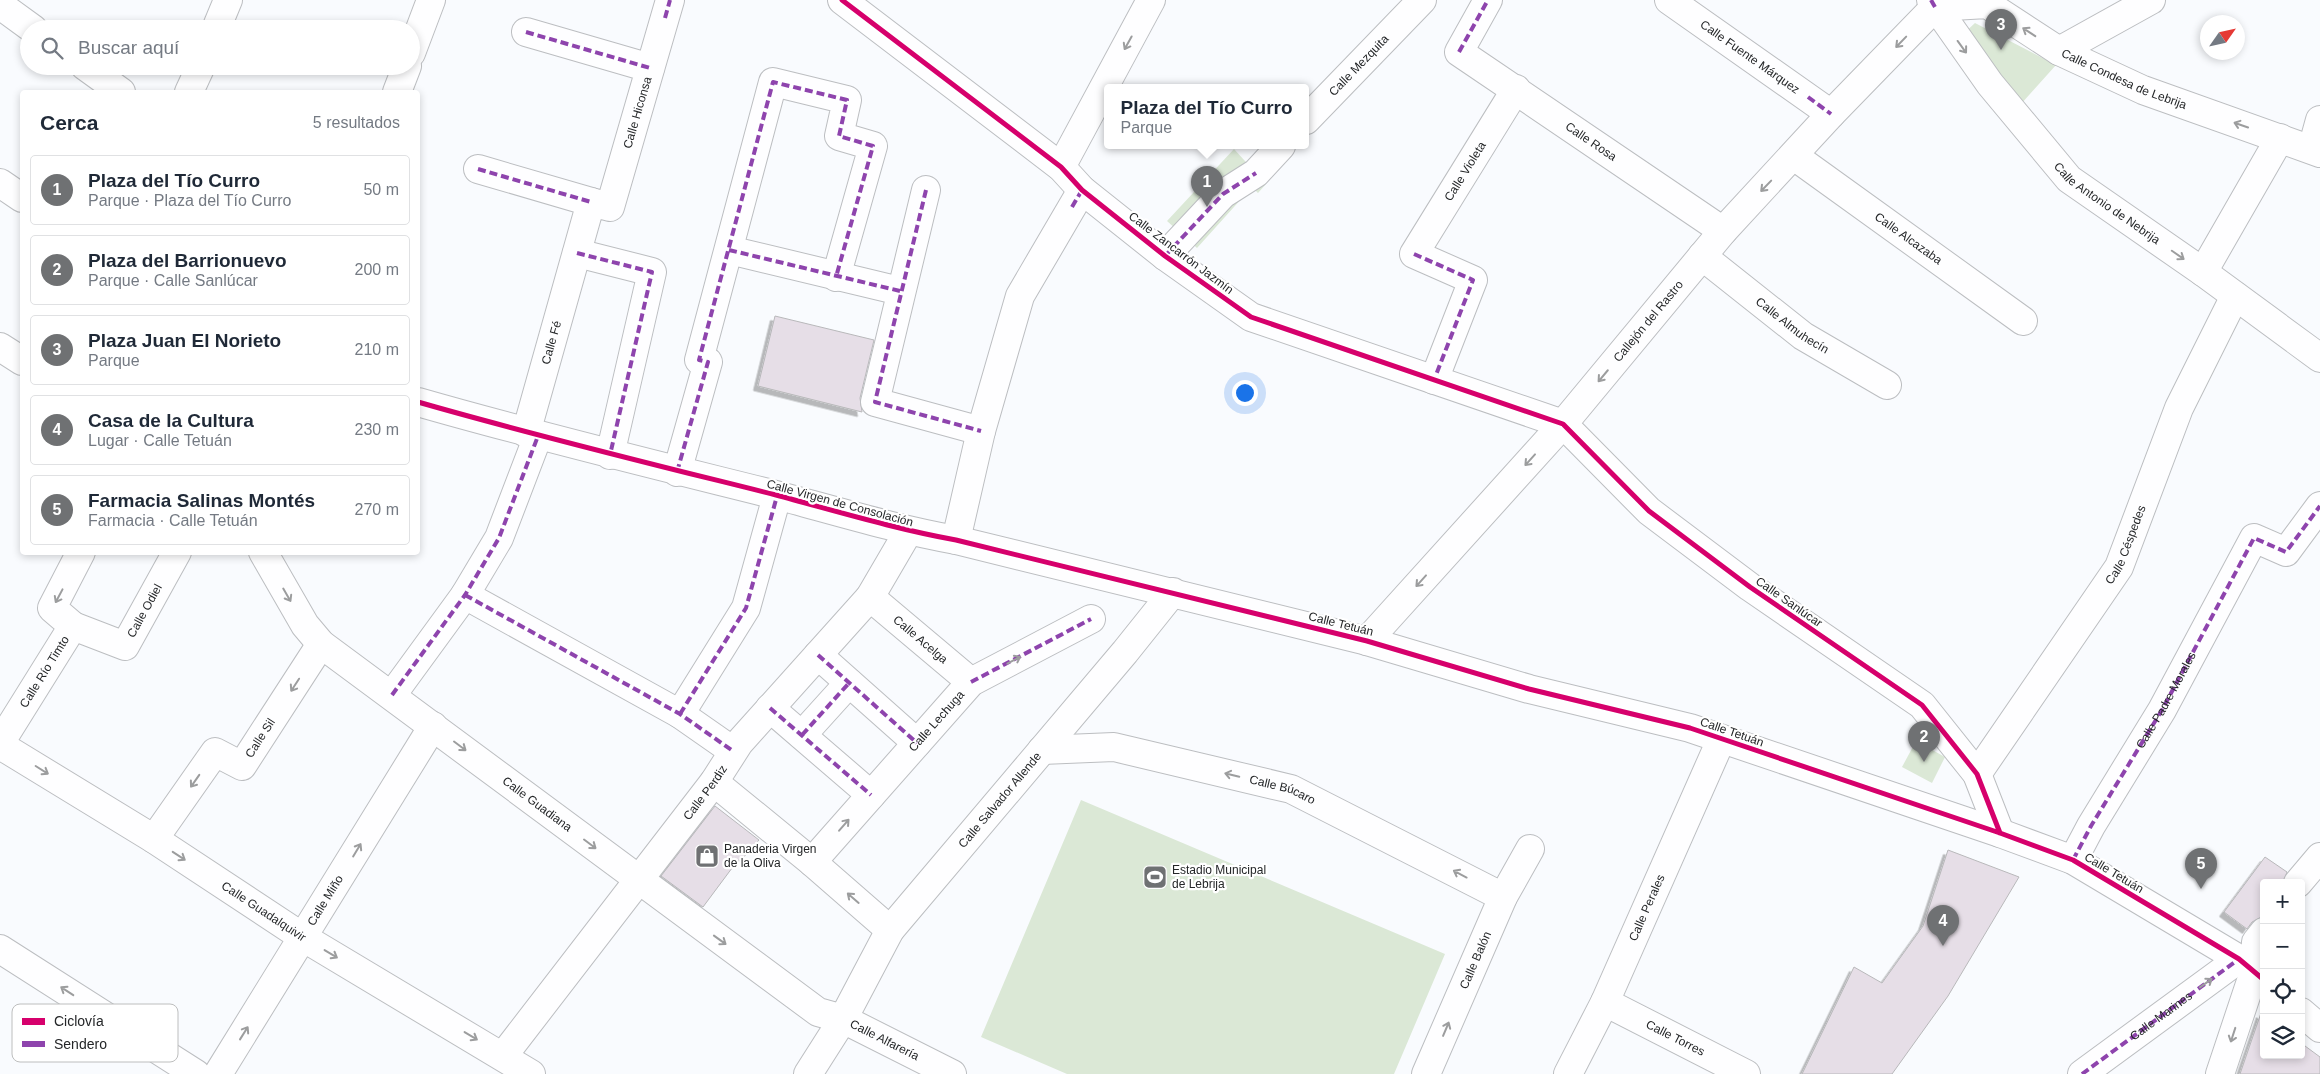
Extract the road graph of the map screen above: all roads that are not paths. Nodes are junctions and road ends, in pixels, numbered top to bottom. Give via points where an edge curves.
1 (228, 0) edge
2 (431, 0) edge
3 (842, 0) edge
4 (1151, 0) edge
5 (1488, 0) edge
6 (1669, 0) edge
7 (2151, 0) edge
8 (1931, 2) edge
9 (1986, 2) edge
10 (1409, 3) edge
11 (0, 5) edge
12 (667, 9) edge
13 (21, 20) edge
14 (220, 20) edge
15 (420, 30) edge
16 (526, 32) dead end
17 (2059, 51) junction
18 (650, 68) junction
19 (97, 75) edge
20 (197, 75) edge
21 (403, 75) edge
22 (1105, 84) edge
23 (1104, 87) edge
24 (1516, 89) junction
25 (118, 90) edge
26 (191, 90) edge
27 (398, 90) edge
28 (1831, 114) junction
29 (1309, 117) edge
30 (2320, 120) edge
31 (2280, 138) junction
32 (1279, 149) edge
33 (2316, 151) edge
34 (1794, 156) junction
35 (1061, 166) junction
36 (478, 170) dead end
37 (0, 183) edge
38 (926, 190) dead end
39 (20, 197) edge
40 (1077, 199) junction
41 (600, 205) junction
42 (1723, 231) junction
43 (728, 250) junction
44 (577, 253) junction
45 (1165, 256) junction
46 (1702, 256) junction
47 (2203, 272) junction
48 (836, 277) junction
49 (900, 291) junction
50 (2235, 296) junction
51 (2023, 321) dead end
52 (0, 332) edge
53 (20, 337) edge
54 (0, 347) edge
55 (2320, 358) edge
56 (20, 360) edge
57 (1434, 380) junction
58 (1887, 385) dead end
59 (420, 403) edge
60 (1563, 424) junction
61 (981, 431) junction
62 (532, 434) junction
63 (610, 455) junction
64 (677, 472) junction
65 (777, 496) junction
66 (2320, 506) edge
67 (908, 532) junction
68 (956, 540) junction
69 (79, 555) edge
70 (175, 555) edge
71 (265, 555) edge
72 (1173, 592) junction
73 (465, 595) junction
74 (870, 597) junction
75 (1091, 619) dead end
76 (74, 626) junction
77 (1367, 641) junction
78 (321, 644) junction
79 (818, 655) junction
80 (971, 682) junction
81 (849, 683) junction
82 (392, 695) junction
83 (770, 708) junction
84 (680, 714) junction
85 (433, 726) junction
86 (802, 735) junction
87 (1721, 740) junction
88 (917, 743) junction
89 (0, 744) edge
90 (1042, 750) junction
91 (733, 752) junction
92 (1977, 774) junction
93 (714, 782) junction
94 (871, 795) junction
95 (2000, 833) junction
96 (154, 839) junction
97 (1530, 849) dead end
98 (2320, 857) edge
99 (2073, 860) junction
100 (812, 862) junction
101 (2301, 879) edge
102 (637, 880) junction
103 (1503, 897) junction
104 (890, 930) junction
105 (2260, 937) edge
106 (304, 938) junction
107 (0, 949) edge
108 (2252, 970) edge
109 (1605, 1002) junction
110 (86, 1004) edge
111 (2303, 1014) edge
112 (843, 1019) junction
113 (2320, 1028) edge
114 (503, 1056) junction
115 (177, 1062) edge
116 (196, 1074) edge
117 (218, 1074) edge
118 (532, 1074) edge
119 (808, 1074) edge
120 (952, 1074) edge
121 (1426, 1074) edge
122 (1568, 1074) edge
123 (1746, 1074) edge
124 (2082, 1074) edge
125 (2220, 1074) edge

1 - 14 street
2 - 15 street
3 - 35 street, Calle Zancarrón Jazmín
4 -> 22 street
5 - 24 street, Calle Rosa via 1459,52
6 - 28 street, Calle Fuente Márquez
7 - 17 street
8 - 9 street, Calle Condesa de Lebrija
8 -> 28 street, Callejón del Rastro
8 -> 47 street, Calle Antonio de Nebrija via 1990,84 2069,179
17 -> 9 street, Calle Condesa de Lebrija
10 - 29 street, Calle Mezquita
11 - 13 street
12 - 18 street, Calle Hiconsa
16 - 18 street
31 -> 17 street, Calle Condesa de Lebrija via 2143,90
18 - 41 street, Calle Hiconsa
19 - 25 street
20 - 26 street
21 - 27 street
23 -> 35 street
24 - 42 street, Calle Rosa
24 - 57 street, Calle Violeta via 1414,254 1473,280
28 - 34 street, Callejón del Rastro
30 - 33 street
31 - 33 street, Calle Condesa de Lebrija
31 - 47 street
32 - 45 street via 1256,173 1223,194
34 -> 42 street, Callejón del Rastro
34 - 51 street, Calle Alcazaba
35 - 40 street, Calle Zancarrón Jazmín
36 - 41 street
37 - 39 street
38 - 49 street
40 - 45 street, Calle Zancarrón Jazmín
40 - 61 street via 1020,296
41 - 44 street, Calle Hiconsa
42 - 46 street, Callejón del Rastro
43 - 48 street
43 - 48 street via 773,82 847,100 838,136 873,146
43 - 64 street via 699,360 708,362
44 - 62 street, Calle Fé
44 - 63 street via 652,272
45 - 57 street, Calle Zancarrón Jazmín via 1251,317
46 - 58 street, Calle Almuhecín via 1803,336
46 -> 60 street, Callejón del Rastro
47 - 50 street, Calle Antonio de Nebrija
48 - 49 street
49 - 61 street via 875,402
50 - 55 street, Calle Antonio de Nebrija
50 - 92 street, Calle Céspedes via 2179,408 2119,567
52 - 53 street
54 - 56 street
57 - 60 street, Calle Zancarrón Jazmín
59 - 62 street, Calle Virgen de Consolación
60 -> 77 street, Callejón del Rastro
60 - 92 street, Calle Sanlúcar via 1649,511 1750,587 1922,705
61 - 68 street
62 - 63 street, Calle Virgen de Consolación
62 - 73 street, Calle Fé via 499,538
63 - 64 street, Calle Virgen de Consolación
64 - 65 street, Calle Virgen de Consolación
65 - 67 street, Calle Virgen de Consolación
65 - 84 street via 746,608
66 - 99 street, Calle Padre Morales via 2286,552 2254,538 2162,710
67 - 68 street, Calle Virgen de Consolación
67 - 74 street, Calle Perdiz
68 - 72 street, Calle Virgen de Consolación
69 -> 76 street, Calle Río Timto via 52,608
70 - 76 street, Calle Odiel via 125,646
71 -> 78 street, Calle Guadiana via 305,625
72 - 77 street, Calle Tetuán
72 - 90 street, Calle Salvador Allende
73 - 82 street, Calle Fé
73 - 84 street
74 - 79 street, Calle Perdiz
74 - 80 street, Calle Acelga
80 -> 75 street, Calle Lechuga
76 - 89 street, Calle Río Timto
77 - 87 street, Calle Tetuán via 1529,690 1690,728
78 - 82 street, Calle Guadiana
78 -> 96 street, Calle Sil via 242,766 215,752
79 - 81 street
79 - 83 street, Calle Perdiz
80 - 88 street, Calle Lechuga
81 - 86 street
81 - 88 street
82 - 85 street, Calle Guadiana
83 - 86 street
83 - 91 street, Calle Perdiz
84 - 91 street
85 -> 102 street, Calle Guadiana
106 -> 85 street, Calle Miño
86 - 94 street
87 - 95 street, Calle Tetuán
87 - 109 street, Calle Perales
88 - 94 street, Calle Lechuga
89 -> 96 street, Calle Guadalquivir
103 -> 90 street, Calle Búcaro via 1291,789 1114,747
90 - 104 street, Calle Salvador Allende
91 - 93 street, Calle Perdiz
92 - 95 street, Calle Sanlúcar
93 - 100 street
93 - 102 street, Calle Perdiz
100 -> 94 street, Calle Lechuga
95 - 99 street, Calle Tetuán
96 -> 106 street, Calle Guadalquivir
97 - 103 street, Calle Balón
98 - 101 street
99 - 108 street, Calle Tetuán
104 -> 100 street
102 -> 112 street, Calle Guadiana via 818,1012
102 - 114 street, Calle Perdiz
121 -> 103 street, Calle Balón
104 - 112 street, Calle Salvador Allende
105 - 108 street via 2256,942
106 -> 114 street, Calle Guadalquivir
117 -> 106 street, Calle Miño
110 -> 107 street
124 -> 108 street, Calle Marines
108 -> 125 street
109 - 122 street, Calle Perales
109 - 123 street, Calle Torres
111 - 113 street
112 - 119 street, Calle Salvador Allende
112 - 120 street, Calle Alfarería
114 - 118 street, Calle Guadalquivir
116 -> 115 street

